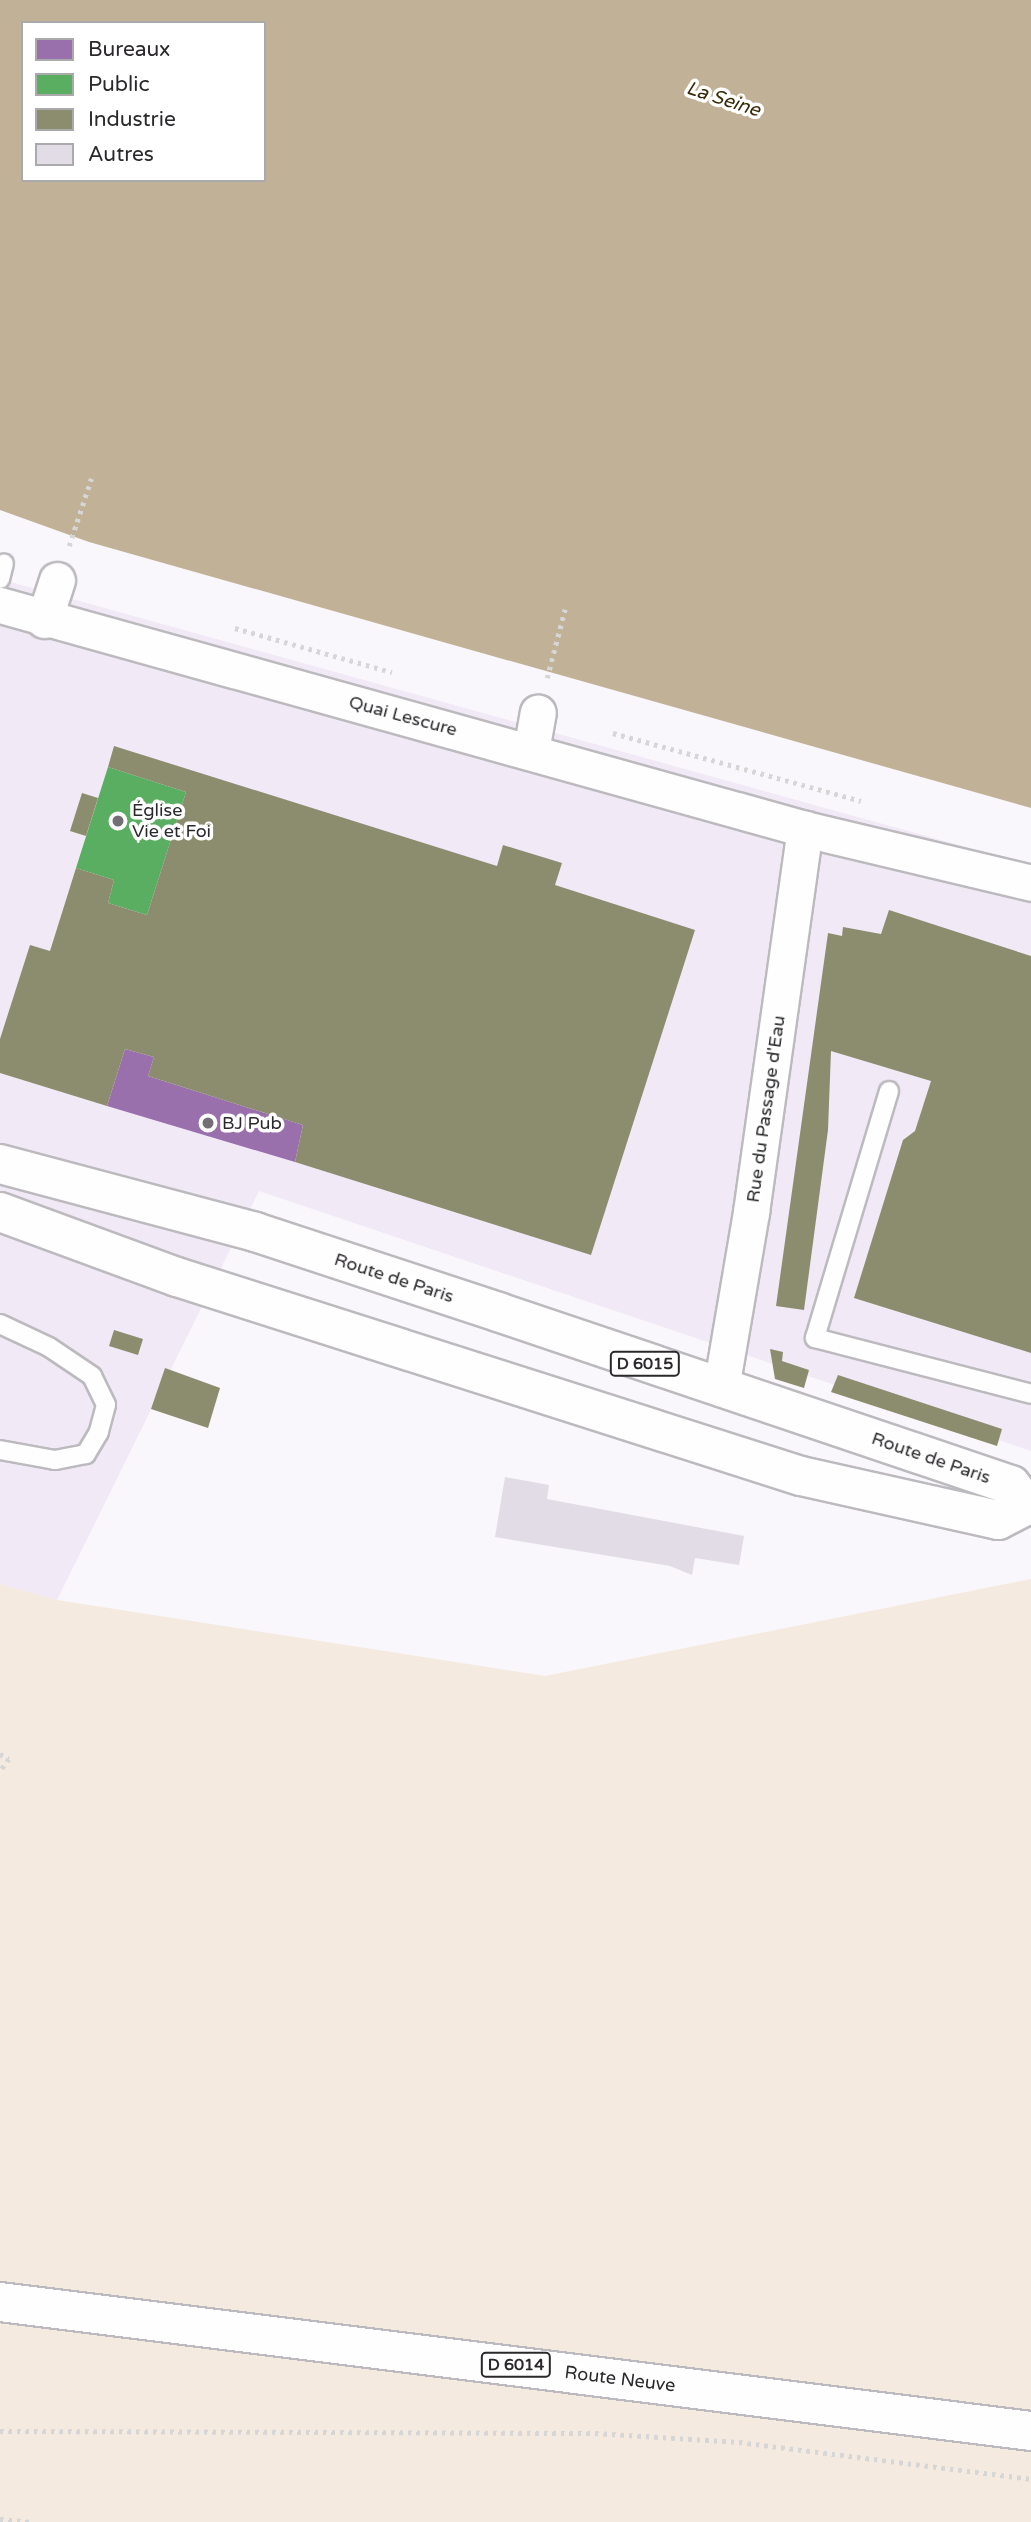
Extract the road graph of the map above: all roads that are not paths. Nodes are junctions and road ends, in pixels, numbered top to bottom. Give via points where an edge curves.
1 (57, 580) road end
2 (0, 605) edge
3 (44, 620) junction
4 (538, 713) road end
5 (531, 751) junction
6 (805, 829) junction
7 (1031, 883) edge
8 (889, 1091) dead end
9 (0, 1164) edge
10 (0, 1212) edge
11 (0, 1324) edge
12 (721, 1388) junction
13 (1031, 1394) edge
14 (709, 1448) junction
15 (0, 1450) edge
16 (1029, 1507) edge
17 (0, 2302) edge
18 (1031, 2431) edge

1 - 3 street
2 - 3 street, Quai Lescure
3 - 5 street, Quai Lescure
4 - 5 street
5 - 6 street, Quai Lescure
6 - 7 street, Quai Lescure
6 - 12 street, Rue du Passage d'Eau via 751,1212
8 - 13 lane via 815,1338
9 - 12 main road, Route de Paris / D 6015 via 255,1232
10 - 14 main road, Route de Paris / D 6015 via 177,1277
11 - 15 lane via 49,1347 92,1376 106,1405 99,1432 86,1454 55,1460
12 - 14 main road
12 - 16 main road, Route de Paris / D 6015 via 1011,1485
14 - 16 main road, Route de Paris / D 6015 via 801,1476 998,1520
17 - 18 main road, Route Neuve / D 6014

